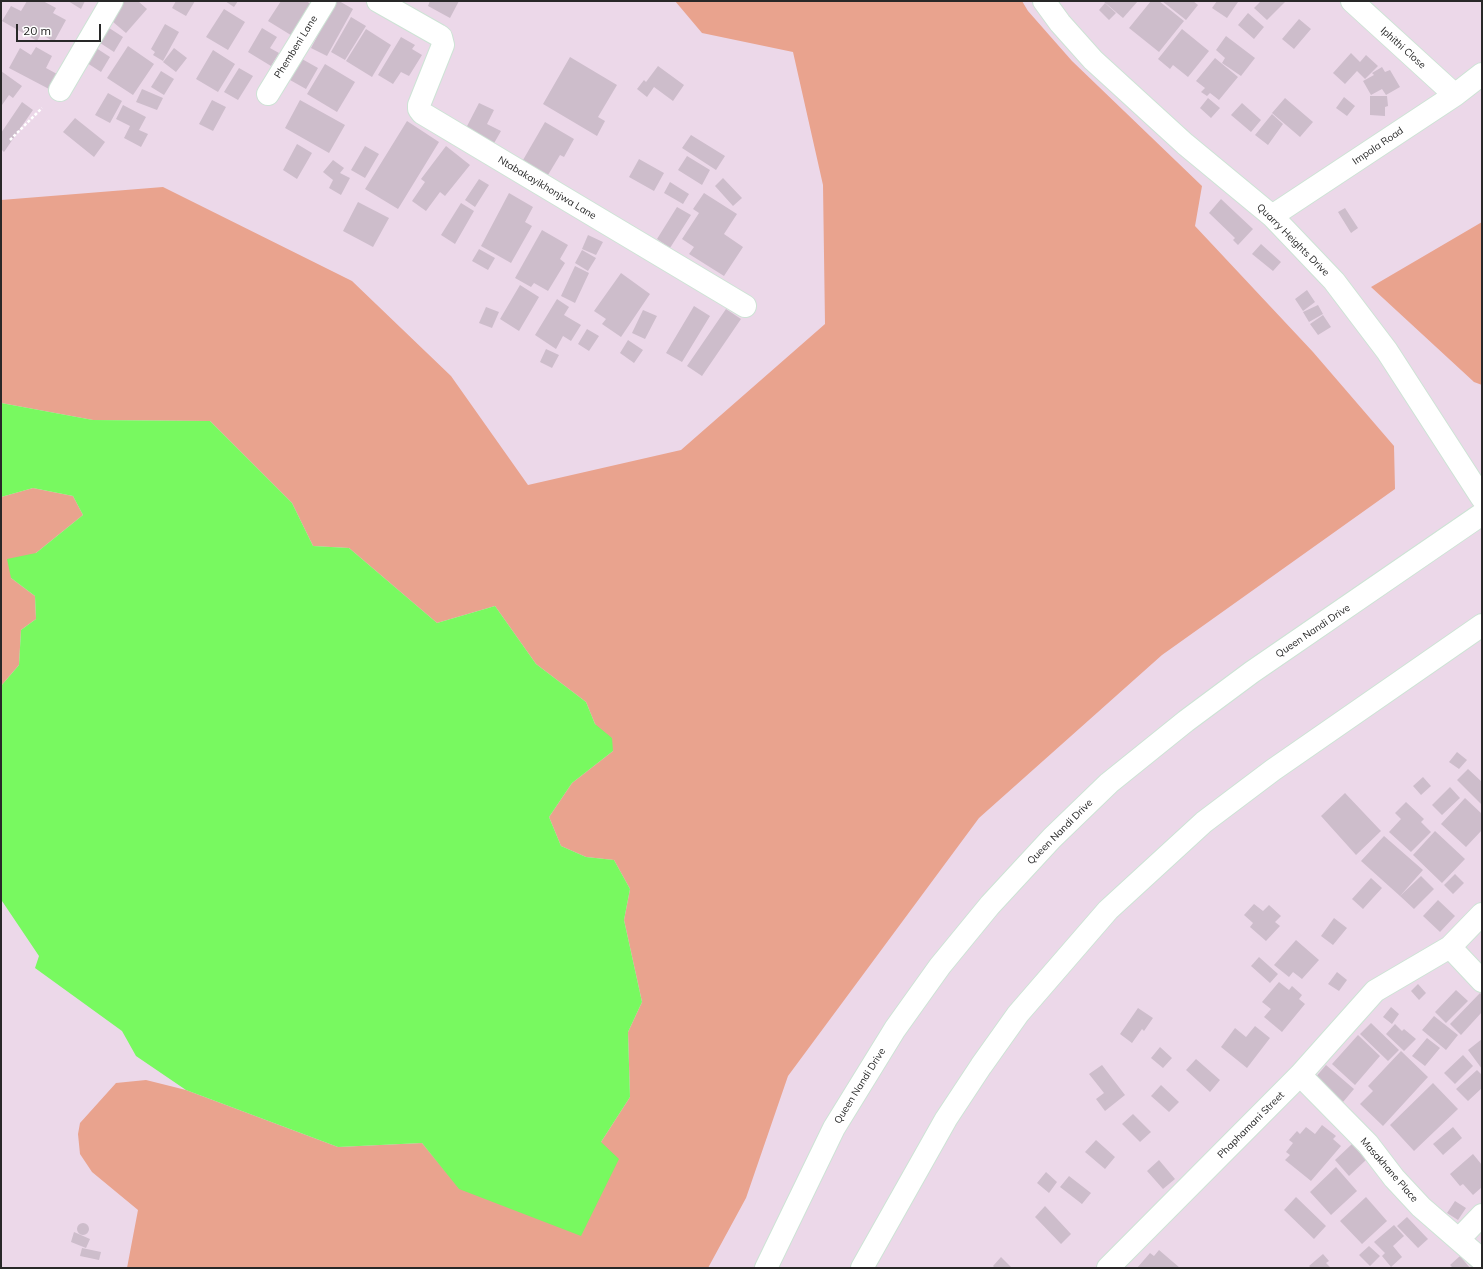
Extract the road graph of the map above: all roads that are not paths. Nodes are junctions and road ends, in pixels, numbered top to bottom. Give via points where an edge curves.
1 (112, 1) edge
2 (325, 1) edge
3 (378, 1) edge
4 (1044, 1) edge
5 (1352, 1) edge
6 (1482, 74) edge
7 (60, 90) road end
8 (268, 94) dead end
9 (1455, 95) junction
10 (1272, 216) junction
11 (745, 306) dead end
12 (1482, 498) edge
13 (1482, 514) edge
14 (1482, 625) edge
15 (1482, 914) edge
16 (1450, 946) junction
17 (1482, 981) edge
18 (1300, 1075) junction
19 (1482, 1215) edge
20 (1458, 1239) junction
21 (1482, 1260) edge
22 (766, 1268) edge
23 (862, 1268) edge
24 (1108, 1268) edge

1 - 7 street
2 - 8 street, Phembeni Lane
3 - 11 street, Ntabakayikhonjwa Lane via 441,37 443,45 419,105 422,113
4 - 10 street, Quarry Heights Drive via 1093,60 1185,144
5 - 9 street, Iphithi Close
6 - 9 street, Impala Road
9 - 10 street, Impala Road
10 - 12 street, Quarry Heights Drive via 1334,281 1368,325
13 - 22 street, Queen Nandi Drive via 1252,672 1109,783 1052,838 990,905 940,966 895,1029 834,1128
14 - 23 street via 1273,770 1204,822 1108,910 1018,1014 981,1066 946,1119
15 - 16 street, Phaphamani Street
16 - 17 street
16 - 18 street, Phaphamani Street via 1375,991
18 - 20 street, Masakhane Place via 1368,1144 1421,1207
18 - 24 street, Phaphamani Street
19 - 20 street
20 - 21 street, Masakhane Place

